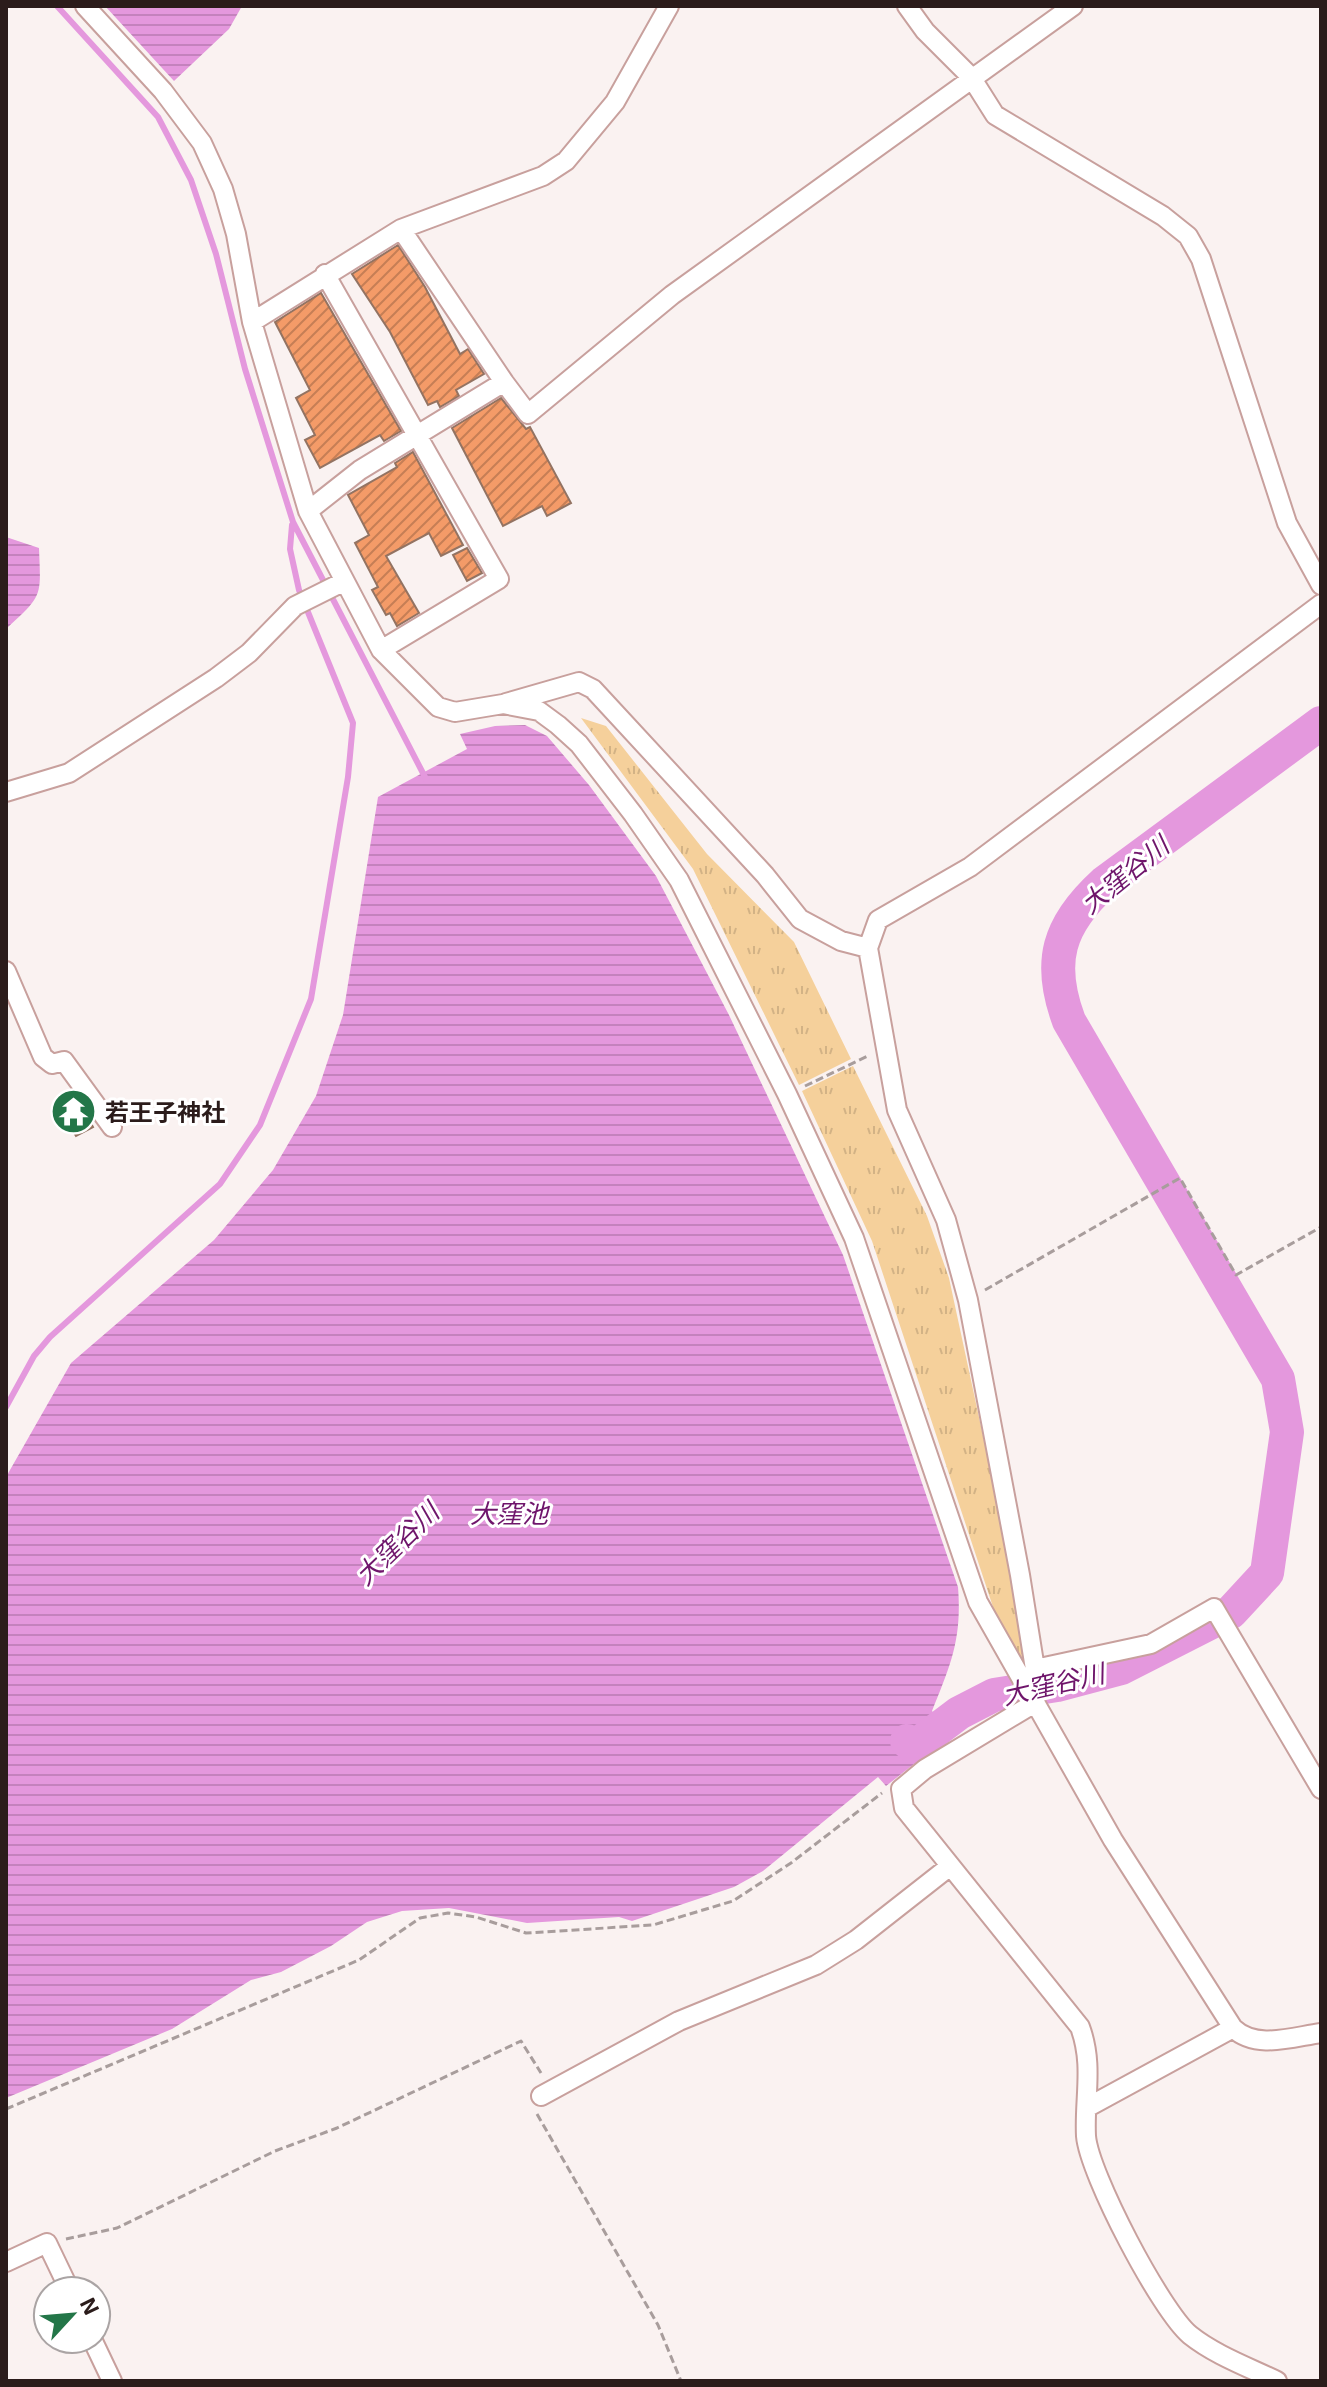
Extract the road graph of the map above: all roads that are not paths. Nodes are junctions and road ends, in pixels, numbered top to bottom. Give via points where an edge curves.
1 (85, 6) edge
2 (669, 6) edge
3 (907, 6) edge
4 (1073, 6) edge
5 (971, 77) junction
6 (401, 229) junction
7 (325, 274) junction
8 (252, 322) junction
9 (504, 382) junction
10 (418, 435) junction
11 (308, 511) junction
12 (340, 584) junction
13 (1321, 585) edge
14 (1321, 604) edge
15 (381, 650) junction
16 (503, 704) junction
17 (6, 792) edge
18 (868, 948) junction
19 (6, 971) edge
20 (112, 1127) dead end
21 (1032, 1689) junction
22 (1321, 1789) edge
23 (949, 1867) junction
24 (1233, 2028) junction
25 (1321, 2033) edge
26 (541, 2096) road end
27 (1088, 2107) junction
28 (6, 2262) edge
29 (62, 2275) edge
30 (100, 2355) edge
31 (112, 2381) edge
32 (1277, 2381) edge

1 - 8 street via 163,91 202,143 236,234
2 - 6 street via 615,102 566,161 543,176
3 - 5 street
4 - 5 street
5 - 9 street via 672,295 528,414
5 - 13 street via 995,115 1188,236 1201,259 1287,523
6 - 7 street
6 - 9 street
7 - 8 street
7 - 10 street
8 - 11 street
9 - 10 street
10 - 11 street via 360,470
10 - 15 street via 499,579
11 - 12 street
12 - 15 street
12 - 17 street via 306,600 249,653 118,743 69,773
14 - 18 street via 980,860 878,920
15 - 16 street via 438,707 455,712
16 - 18 street via 579,682 593,689 800,919 841,941
16 - 21 street via 539,711 579,744 679,880 854,1238 978,1602
18 - 21 street via 897,1110 946,1220 968,1300
19 - 20 street via 43,1057 52,1064 64,1061
21 - 22 street via 1151,1644 1214,1608
21 - 23 street via 901,1789 904,1808
21 - 24 street via 1113,1840
23 - 26 street via 816,1965 679,2021
23 - 27 street via 1080,2027 1089,2050
24 - 25 street via 1245,2040 1262,2041
24 - 27 street
27 - 32 street via 1086,2138 1094,2168 1162,2304 1191,2335
28 - 29 street via 47,2243
30 - 31 street

